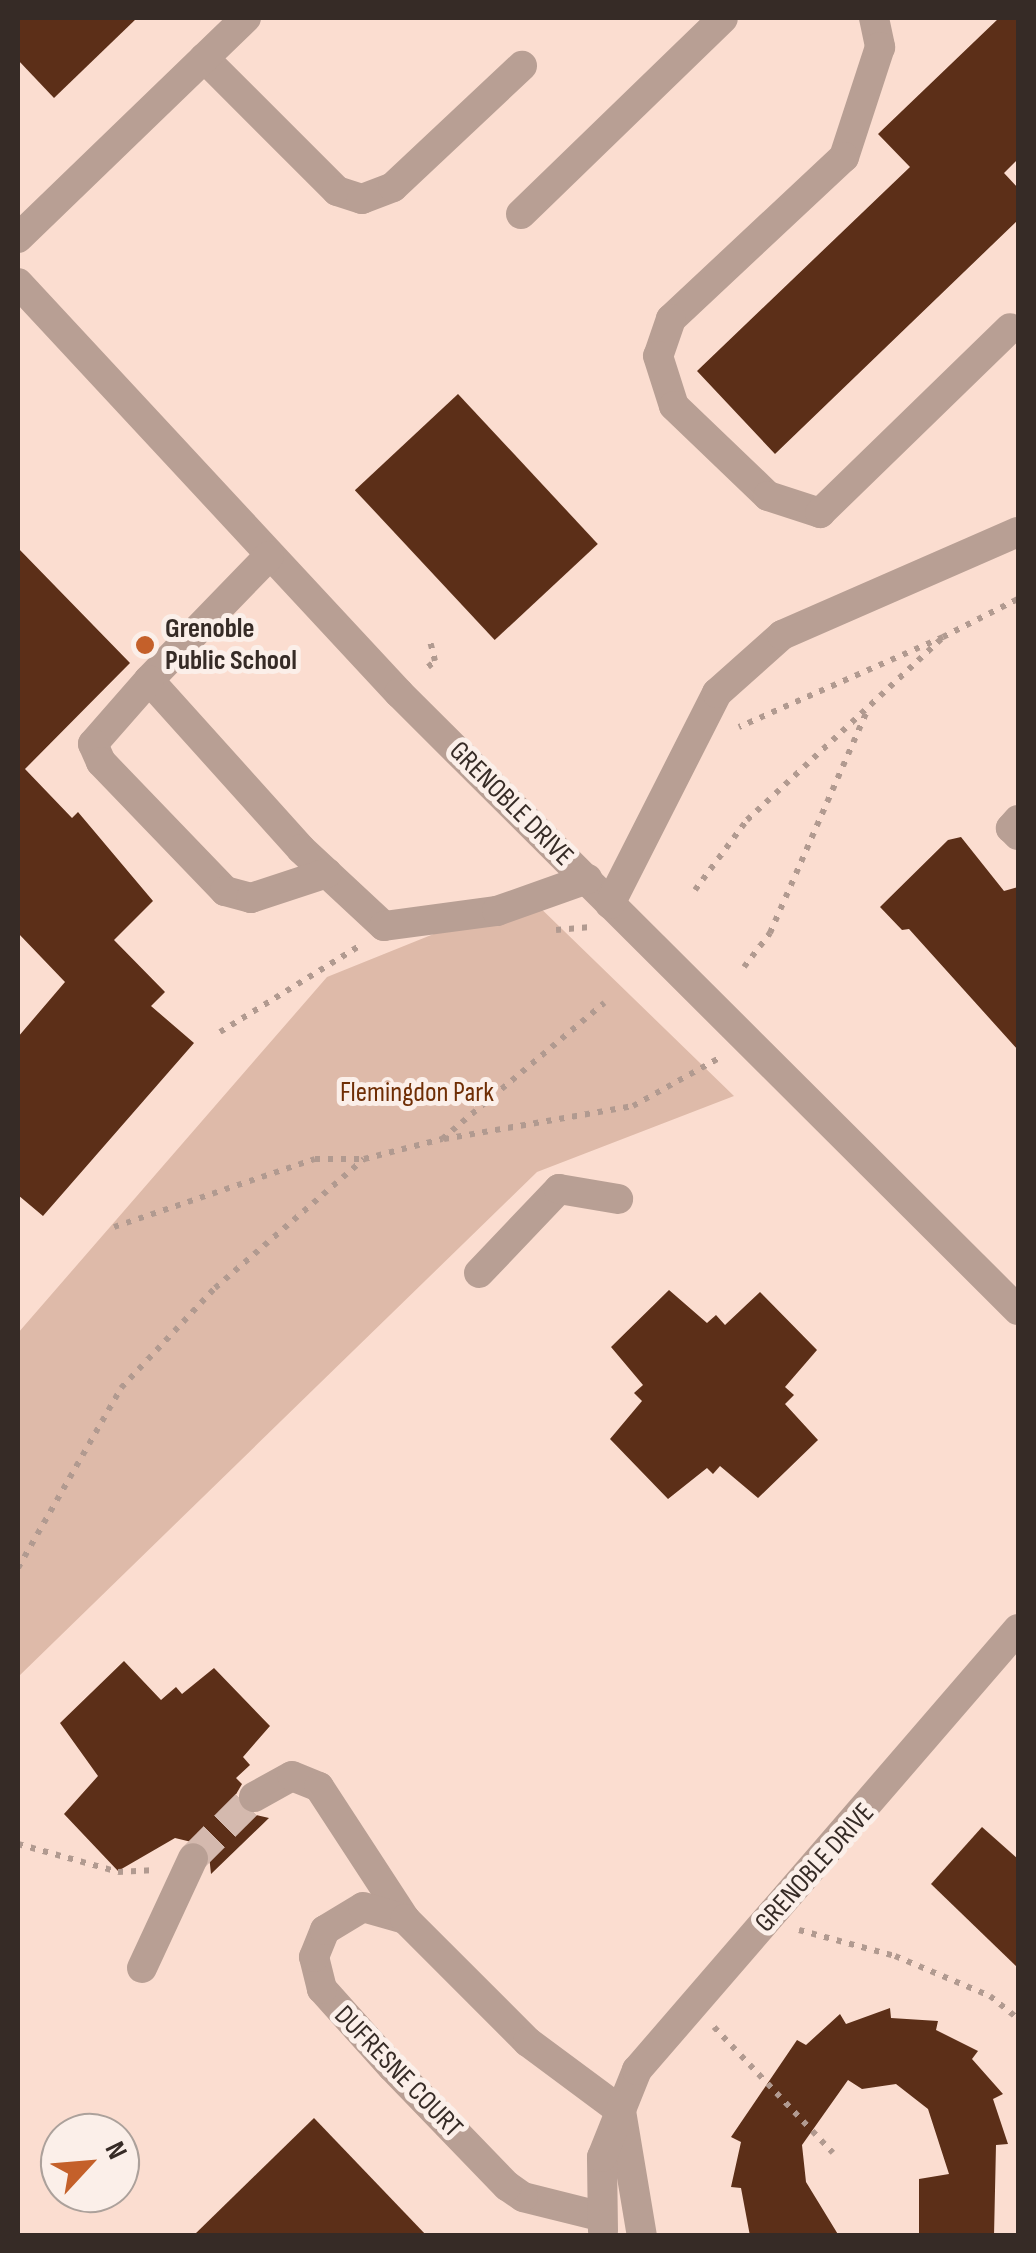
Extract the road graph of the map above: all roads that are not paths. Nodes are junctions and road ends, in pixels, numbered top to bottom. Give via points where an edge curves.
1 (246, 18) edge
2 (722, 18) edge
3 (874, 18) edge
4 (204, 58) junction
5 (522, 66) dead end
6 (521, 214) dead end
7 (18, 238) edge
8 (18, 283) edge
9 (1010, 328) dead end
10 (1018, 532) edge
11 (269, 556) junction
12 (149, 680) junction
13 (1018, 820) edge
14 (1018, 835) edge
15 (328, 874) junction
16 (587, 878) junction
17 (610, 904) junction
18 (618, 1198) dead end
19 (479, 1273) dead end
20 (1018, 1310) edge
21 (1018, 1629) edge
22 (254, 1796) tunnel mouth
23 (188, 1865) tunnel mouth
24 (405, 1919) junction
25 (142, 1968) dead end
26 (621, 2111) junction
27 (601, 2226) edge
28 (642, 2236) edge

1 - 4 street
2 - 6 street
3 - 9 street via 880,47 844,157 670,319 658,356 674,406 768,496 820,514
4 - 5 street via 337,191 362,199 394,187
4 - 7 street
8 - 11 street, GRENOBLE DRIVE
10 - 17 street via 782,635 718,693
11 - 12 street
11 - 16 street, GRENOBLE DRIVE
12 - 15 street
12 - 15 street via 93,744 101,762 226,891 250,898
13 - 14 street via 1011,828
15 - 16 street via 384,926 497,912
16 - 17 street, GRENOBLE DRIVE
17 - 20 street, GRENOBLE DRIVE
18 - 19 street via 559,1188
21 - 26 street, GRENOBLE DRIVE via 637,2070
22 - 24 street via 292,1776 319,1788
23 - 25 street
24 - 26 street via 528,2042
24 - 27 street, DUFRESNE COURT via 362,1908 334,1920 314,1957 322,1989 507,2186
26 - 27 street, GRENOBLE DRIVE via 602,2157
26 - 28 street

